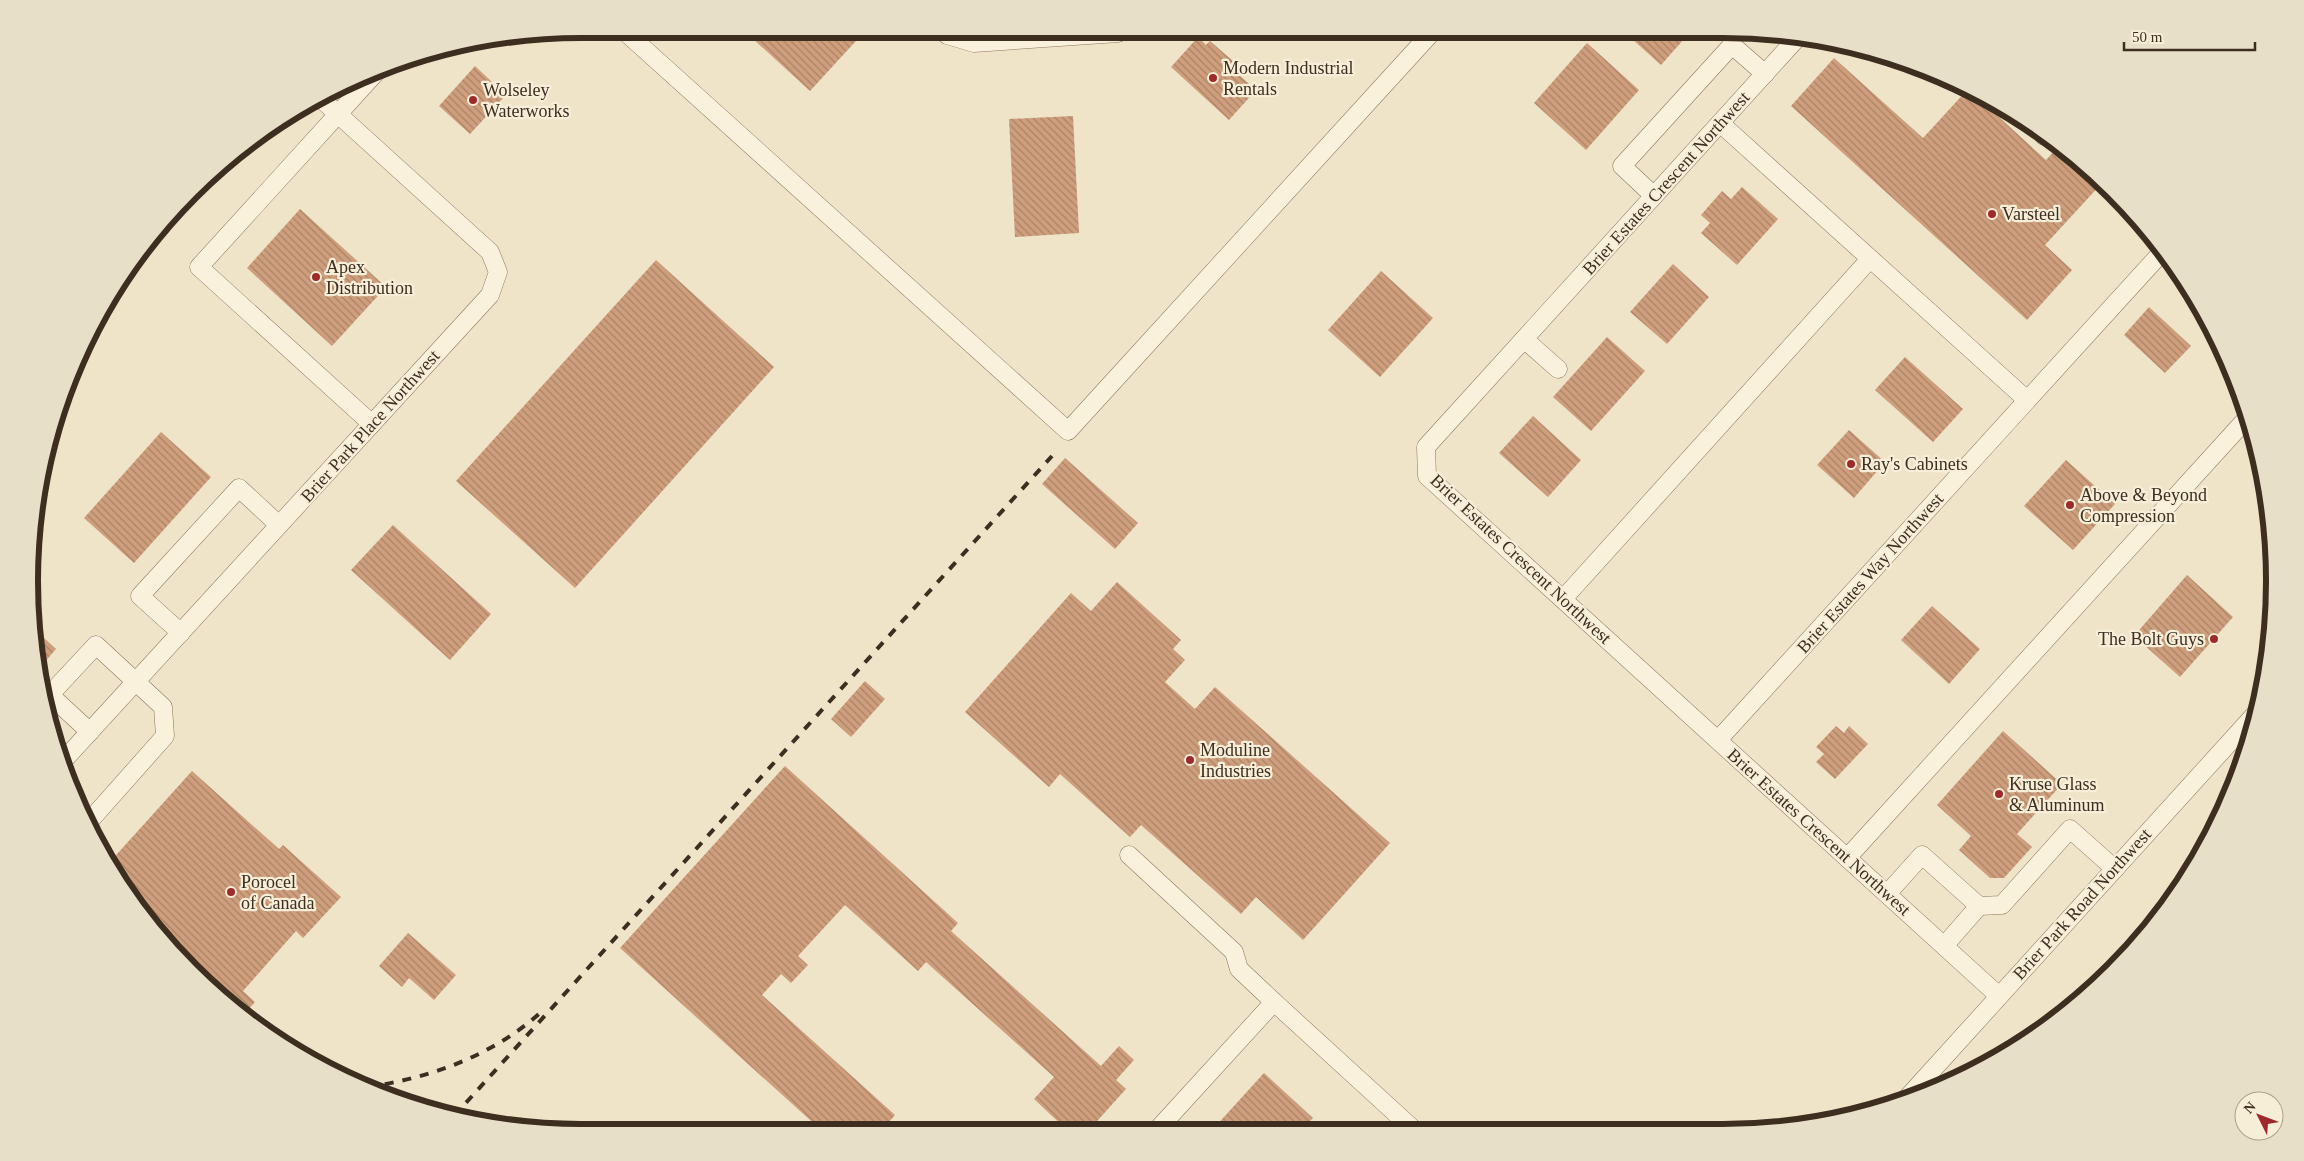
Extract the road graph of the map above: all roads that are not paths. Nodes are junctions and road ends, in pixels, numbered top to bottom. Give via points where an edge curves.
1 (632, 38) edge
2 (957, 38) edge
3 (1046, 38) edge
4 (1427, 38) edge
5 (1794, 42) edge
6 (1765, 74) junction
7 (368, 81) edge
8 (324, 102) edge
9 (338, 114) junction
10 (1720, 123) junction
11 (1654, 196) junction
12 (2158, 256) edge
13 (1870, 259) junction
14 (1524, 339) junction
15 (1558, 369) dead end
16 (2027, 400) junction
17 (2243, 423) edge
18 (372, 424) junction
19 (279, 525) junction
20 (1563, 600) junction
21 (181, 633) junction
22 (136, 682) junction
23 (50, 695) edge
24 (52, 702) edge
25 (2248, 723) edge
26 (90, 732) junction
27 (1718, 740) junction
28 (67, 757) edge
29 (92, 818) edge
30 (1129, 856) dead end
31 (1847, 858) junction
32 (2115, 869) junction
33 (1887, 894) junction
34 (1979, 906) junction
35 (1944, 946) junction
36 (1999, 996) junction
37 (1274, 1002) junction
38 (1916, 1088) edge
39 (1163, 1124) edge
40 (1408, 1124) edge

1 - 4 street via 1068,431
2 - 3 street via 974,43
5 - 6 street, Brier Estates Crescent Northwest
6 - 10 street, Brier Estates Crescent Northwest
6 - 11 street via 1732,45 1719,59 1622,166
7 - 9 street
8 - 9 street, Brier Park Place Northwest
9 - 18 street, Brier Park Place Northwest via 490,252 498,272 490,295
9 - 18 street via 199,267
10 - 11 street, Brier Estates Crescent Northwest
10 - 13 street
11 - 14 street, Brier Estates Crescent Northwest
12 - 16 street, Brier Estates Way Northwest
13 - 16 street
13 - 20 street
14 - 15 street
14 - 20 street, Brier Estates Crescent Northwest via 1426,447 1428,476
16 - 27 street, Brier Estates Way Northwest
17 - 31 street
18 - 19 street, Brier Park Place Northwest
19 - 21 street, Brier Park Place Northwest
19 - 21 street via 239,488 147,588 140,596
20 - 27 street, Brier Estates Crescent Northwest
21 - 22 street, Brier Park Place Northwest
22 - 23 street via 96,645
22 - 26 street, Brier Park Place Northwest
22 - 29 street via 163,708 165,736
24 - 26 street
25 - 32 street, Brier Park Road Northwest
26 - 28 street, Brier Park Place Northwest
27 - 31 street, Brier Estates Crescent Northwest
30 - 37 street via 1234,952 1239,969
31 - 33 street, Brier Estates Crescent Northwest
32 - 34 street via 2070,829 2002,905
32 - 36 street, Brier Park Road Northwest
33 - 34 street via 1922,855
33 - 35 street, Brier Estates Crescent Northwest
34 - 35 street
35 - 36 street, Brier Estates Crescent Northwest
36 - 38 street, Brier Park Road Northwest
37 - 39 street
37 - 40 street

